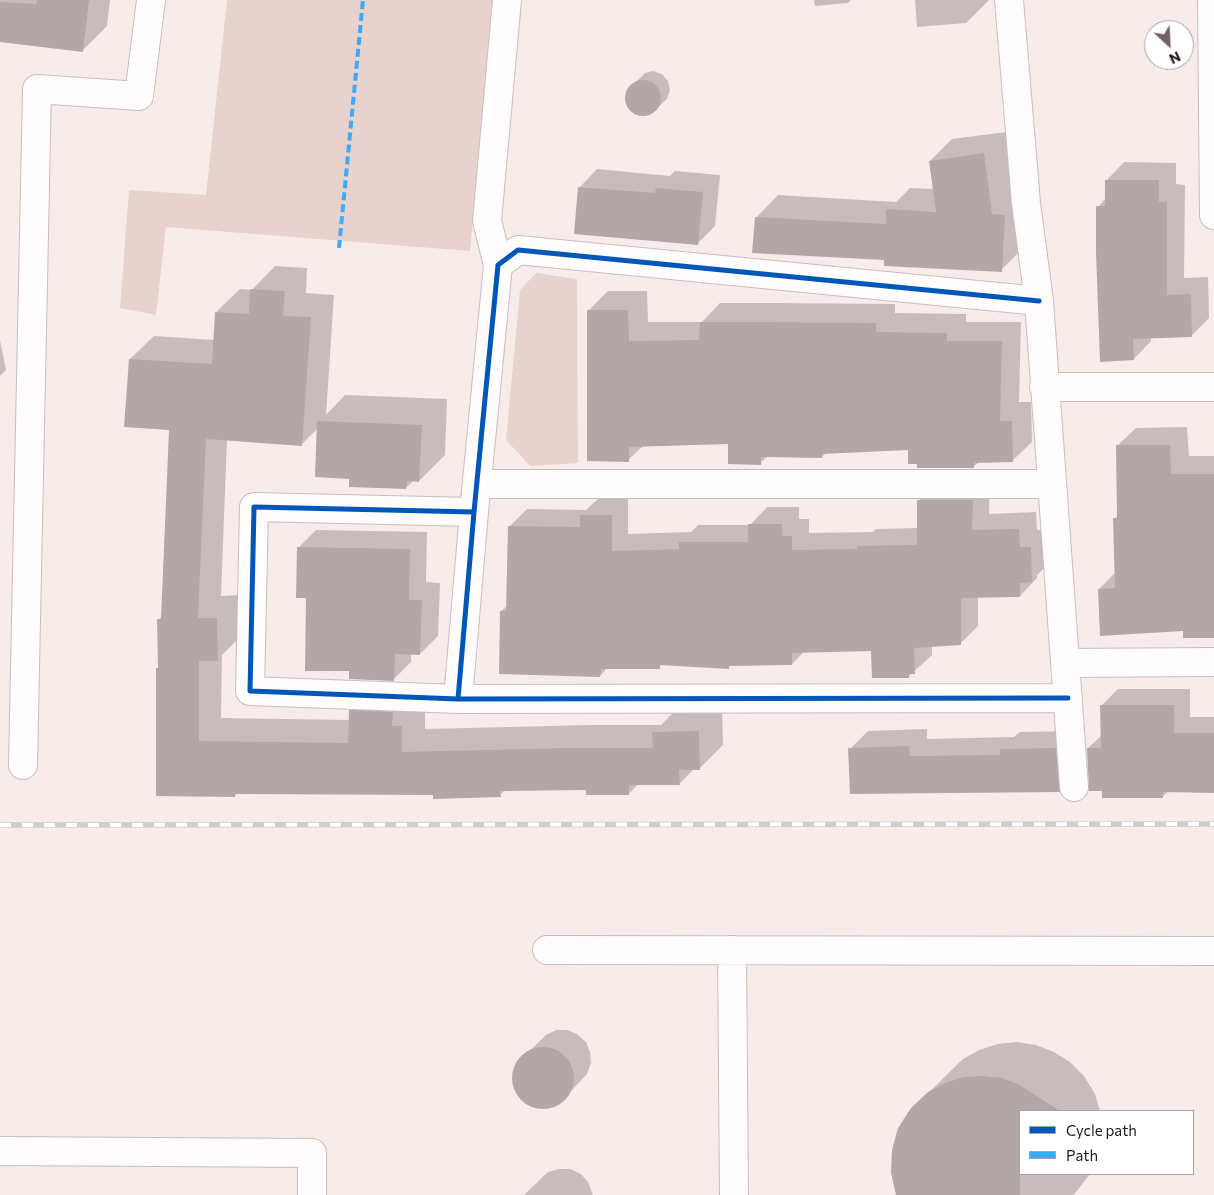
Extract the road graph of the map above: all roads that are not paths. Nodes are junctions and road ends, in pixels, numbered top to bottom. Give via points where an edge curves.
1 (151, 0) edge
2 (507, 0) edge
3 (1009, 0) edge
4 (1212, 0) edge
5 (1214, 215) edge
6 (498, 265) junction
7 (1039, 301) junction
8 (1044, 387) junction
9 (1214, 387) edge
10 (477, 484) junction
11 (1051, 484) junction
12 (474, 512) junction
13 (1214, 662) edge
14 (1065, 663) junction
15 (1068, 698) junction
16 (458, 699) junction
17 (23, 765) dead end
18 (1074, 787) dead end
19 (547, 950) dead end
20 (732, 950) junction
21 (1214, 951) edge
22 (0, 1151) edge
23 (312, 1195) edge
24 (734, 1195) edge

1 - 17 street via 139,96 37,89
2 - 6 street via 487,221
3 - 7 street via 1026,203
4 - 5 street
6 - 7 street via 518,250
6 - 10 street
7 - 8 street
8 - 9 street
8 - 11 street
10 - 11 street
10 - 12 street
11 - 14 street
12 - 16 street
12 - 16 street via 254,507 250,691
13 - 14 street
14 - 15 street
15 - 16 street
15 - 18 street
19 - 20 street
20 - 21 street
20 - 24 street
22 - 23 street via 312,1154

